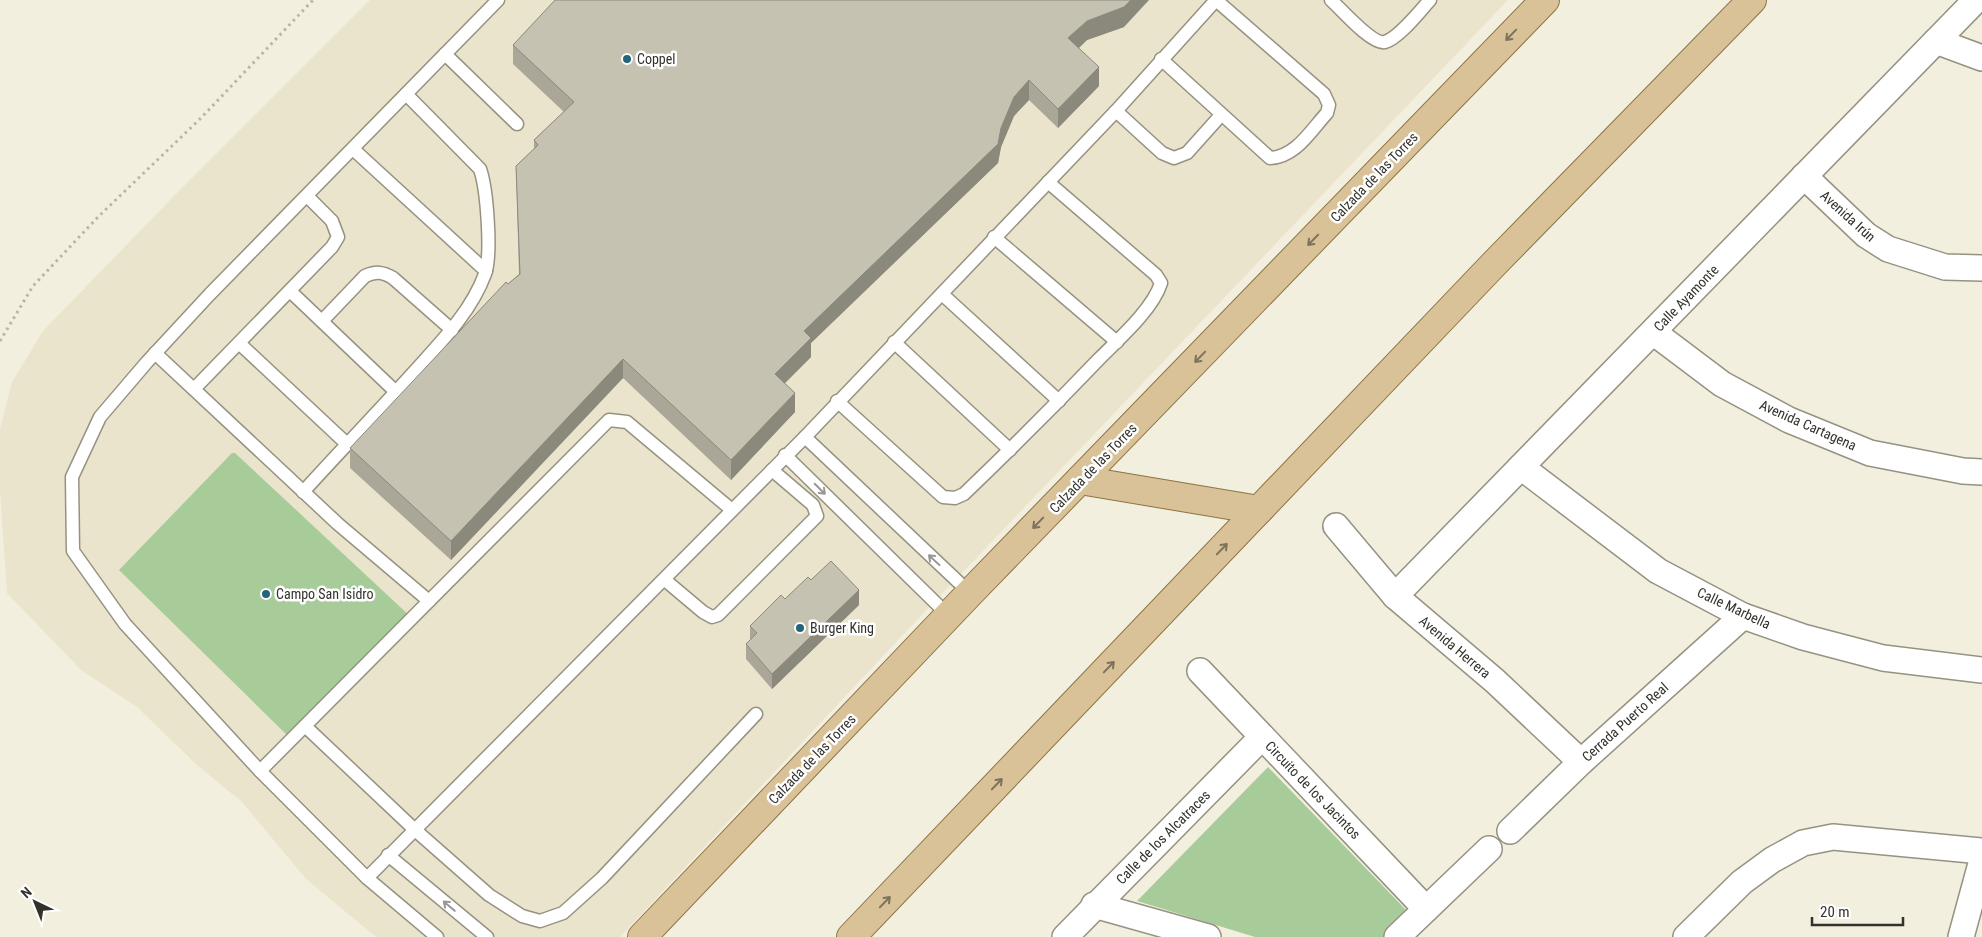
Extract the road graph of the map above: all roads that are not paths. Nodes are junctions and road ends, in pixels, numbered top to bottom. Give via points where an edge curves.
1 (498, 0) edge
2 (1216, 0) edge
3 (1332, 0) edge
4 (1430, 0) edge
5 (1545, 0) edge
6 (1752, 0) edge
7 (1976, 0) edge
8 (1936, 41) junction
9 (444, 54) junction
10 (1982, 58) edge
11 (1161, 59) junction
12 (406, 94) junction
13 (1116, 111) junction
14 (1221, 115) junction
15 (517, 124) dead end
16 (353, 149) junction
17 (1804, 176) junction
18 (1048, 182) junction
19 (307, 196) junction
20 (994, 237) junction
21 (1982, 268) edge
22 (486, 271) junction
23 (290, 292) junction
24 (942, 294) junction
25 (322, 321) junction
26 (452, 330) junction
27 (1653, 332) junction
28 (894, 342) junction
29 (1116, 342) junction
30 (239, 343) junction
31 (155, 353) junction
32 (194, 389) junction
33 (396, 392) junction
34 (837, 401) junction
35 (1059, 401) junction
36 (804, 437) junction
37 (347, 444) junction
38 (1010, 450) junction
39 (785, 455) junction
40 (1521, 467) junction
41 (772, 470) junction
42 (1982, 472) edge
43 (1080, 480) junction
44 (303, 492) junction
45 (732, 510) junction
46 (1259, 510) junction
47 (1336, 526) dead end
48 (666, 580) junction
49 (970, 593) junction
50 (1395, 596) junction
51 (429, 601) junction
52 (949, 616) junction
53 (1743, 616) junction
54 (1982, 670) edge
55 (1200, 671) dead end
56 (756, 714) dead end
57 (305, 726) junction
58 (1262, 737) junction
59 (1581, 762) junction
60 (260, 771) junction
61 (414, 829) junction
62 (1510, 831) dead end
63 (1489, 849) dead end
64 (1982, 851) edge
65 (388, 855) junction
66 (1982, 860) edge
67 (368, 878) junction
68 (1094, 905) junction
69 (1426, 909) junction
70 (437, 937) edge
71 (487, 937) edge
72 (642, 937) edge
73 (851, 937) edge
74 (1065, 937) edge
75 (1208, 937) edge
76 (1397, 937) edge
77 (1686, 937) edge
78 (1962, 937) edge

1 - 9 lane
2 - 11 lane
2 - 14 lane via 1324,94 1330,105 1327,113 1292,152 1282,158 1270,158
3 - 4 lane via 1374,40 1384,42 1397,34
5 -> 43 main road, Calzada de las Torres
6 - 46 main road
7 - 8 street, Calle Ayamonte
8 - 10 street
8 - 17 street, Calle Ayamonte
9 - 12 lane
9 - 15 lane
11 - 13 lane
11 - 14 lane
12 - 16 lane
12 - 22 lane via 480,168 486,185
13 - 14 lane via 1162,153 1174,158 1187,153
13 - 18 lane
16 - 19 lane
16 - 22 lane
17 - 21 street, Avenida Irún via 1866,236 1888,249 1945,267
17 - 27 street, Calle Ayamonte
18 - 20 lane
18 - 29 lane via 1156,275 1161,283 1157,295
19 - 23 lane via 332,222 338,237
19 - 31 lane
20 - 24 lane
20 - 29 lane
22 - 26 lane via 476,295
23 - 25 lane
23 - 30 lane
24 - 28 lane
24 - 35 lane
25 - 26 lane via 365,276 373,272 393,278
25 - 33 lane
26 - 33 lane
27 - 40 street, Calle Ayamonte
27 - 42 street, Avenida Cartagena via 1722,384 1789,420 1870,453
28 - 34 lane
28 - 38 lane
29 - 35 lane
30 - 32 lane
30 - 37 lane
31 - 32 lane
31 - 60 lane via 100,417 72,477 74,551 125,624
32 - 44 lane
33 - 37 lane
34 - 36 lane
34 - 38 lane via 943,497 954,498 964,494
35 - 38 lane
36 - 39 lane
49 -> 36 lane
37 - 44 lane
39 - 41 lane
39 -> 52 lane
40 - 50 street, Calle Ayamonte
40 - 53 street, Calle Marbella via 1658,571
41 - 45 lane
41 - 48 lane via 813,505 817,516 718,615 712,617 703,612
43 - 46 main road
43 -> 49 main road, Calzada de las Torres
44 - 51 lane
45 - 48 lane
45 - 51 lane via 627,422 609,420
73 -> 46 main road
47 - 50 street, Avenida Herrera
48 - 61 lane
49 - 52 main road, Calzada de las Torres
50 - 59 street, Avenida Herrera via 1495,681
51 - 57 lane
52 - 72 main road, Calzada de las Torres
53 - 54 street, Calle Marbella via 1803,638 1883,658
53 - 59 street, Cerrada Puerto Real
55 - 58 street, Circuito de los Jacintos
56 - 61 lane via 602,878 563,913 540,921 522,916 489,895
57 - 60 lane
57 - 61 lane
58 - 68 street, Calle de los Alcatraces
58 - 69 street, Circuito de los Jacintos
59 - 62 street, Cerrada Puerto Real
60 - 67 lane
61 - 65 lane
63 - 69 street
64 - 77 street via 1833,837 1803,843 1742,882
65 - 67 lane
71 -> 65 lane
66 - 78 street
67 - 70 lane
68 - 74 street, Calle de los Alcatraces
68 - 75 street
69 - 76 street

